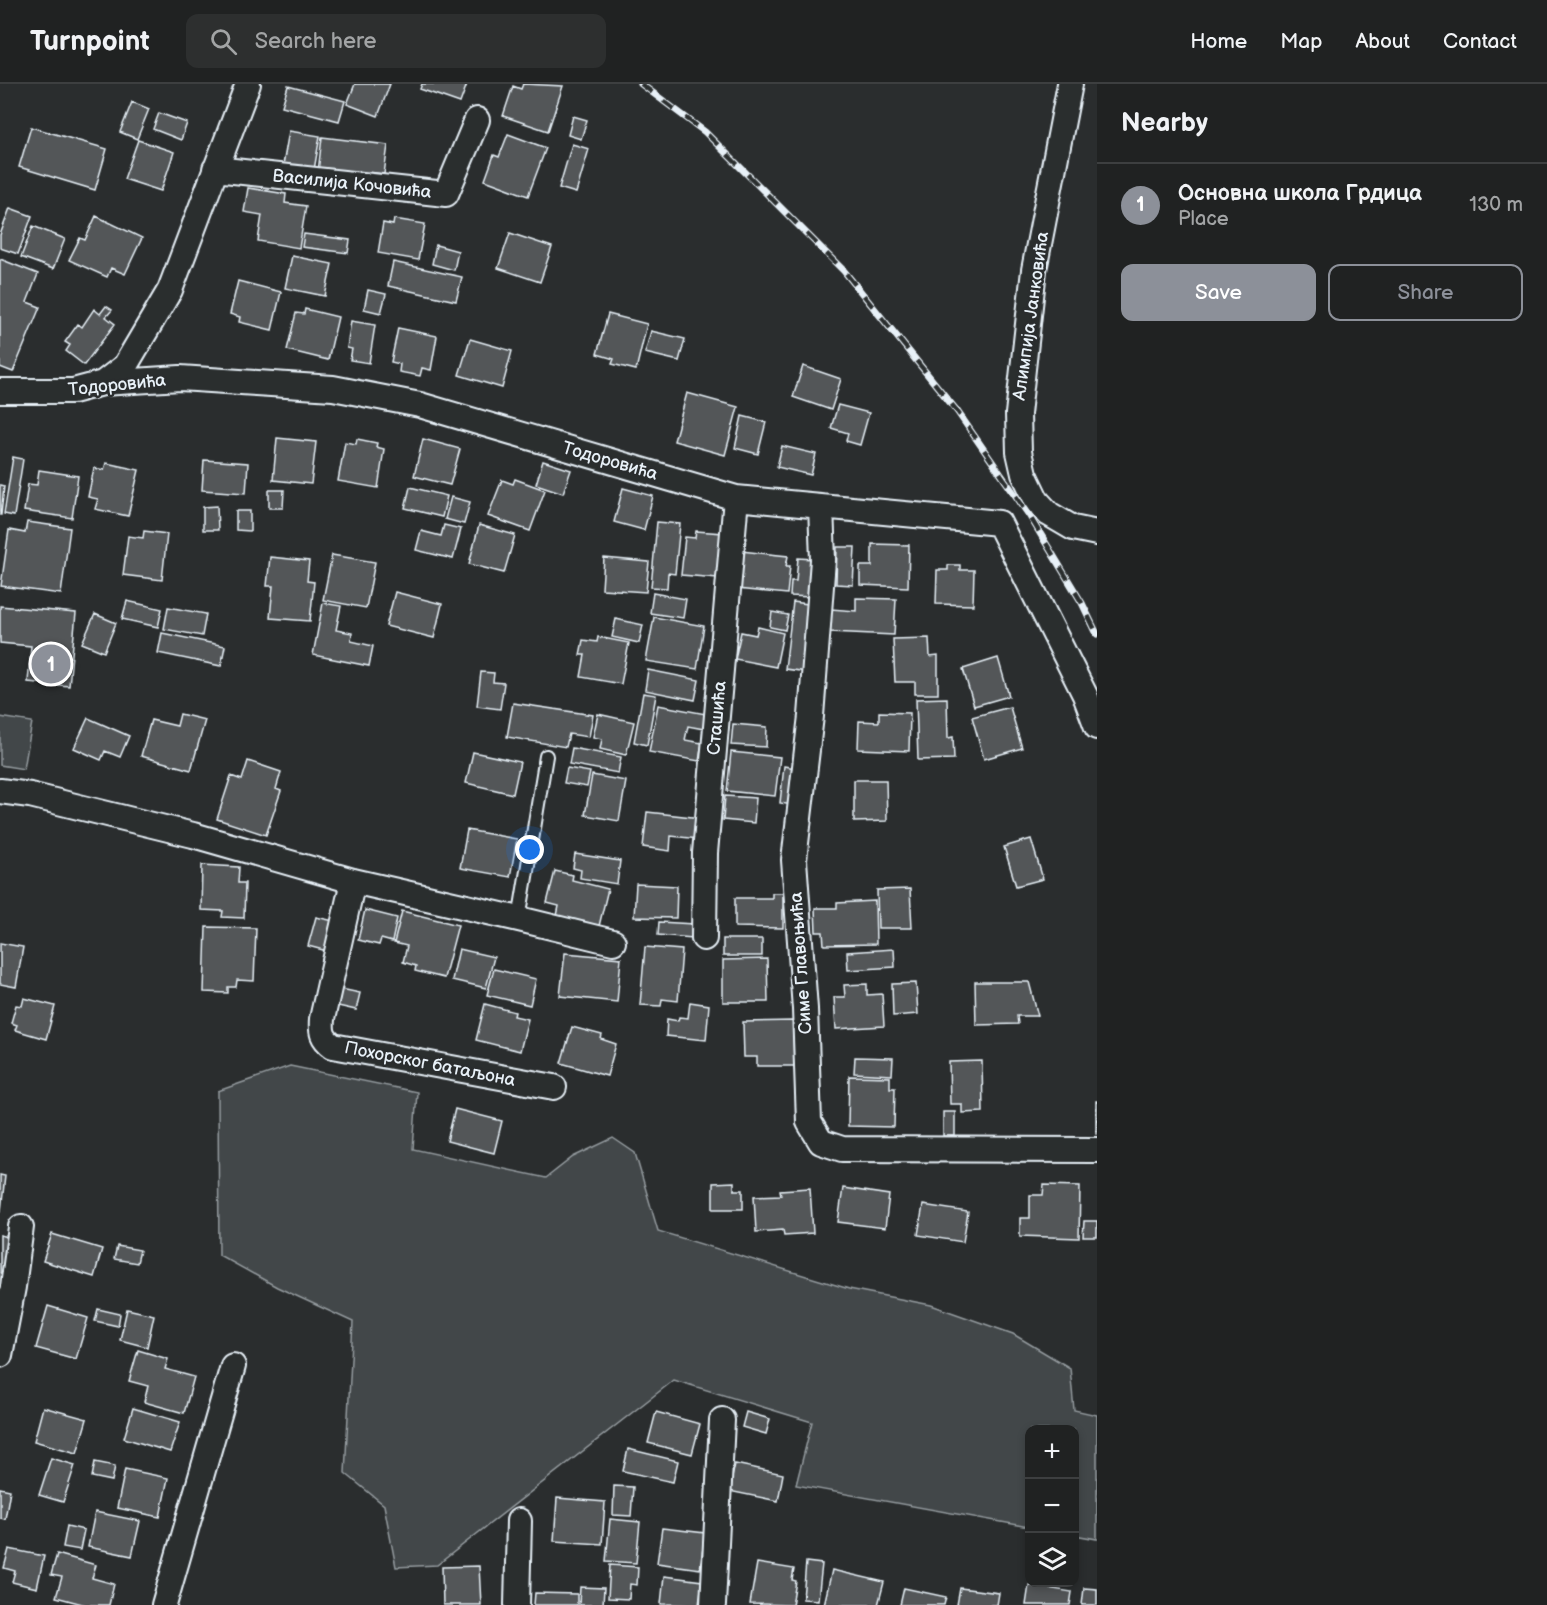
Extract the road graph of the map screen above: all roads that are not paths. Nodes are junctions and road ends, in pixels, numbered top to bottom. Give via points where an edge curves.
1 (248, 84) edge
2 (1070, 84) edge
3 (477, 120) dead end
4 (215, 169) junction
5 (103, 383) junction
6 (0, 391) edge
7 (736, 498) junction
8 (821, 506) junction
9 (1097, 533) edge
10 (1097, 727) edge
11 (546, 756) dead end
12 (0, 791) edge
13 (353, 881) junction
14 (519, 919) junction
15 (704, 938) dead end
16 (613, 942) dead end
17 (554, 1087) dead end
18 (1097, 1150) edge
19 (21, 1227) dead end
20 (0, 1355) edge
21 (233, 1366) dead end
22 (722, 1420) dead end
23 (519, 1521) dead end
24 (164, 1605) edge
25 (517, 1605) edge
26 (713, 1605) edge

1 - 4 street
2 - 9 street, Алимпија Јанковића via 1034,270 1018,414 1019,452 1036,501 1073,528
3 - 4 street, Василија Кочовића via 446,194
4 - 5 street via 170,290 125,366
5 - 6 street, Тодоровића via 73,391
5 - 7 street, Тодоровића via 180,378 333,387 420,405
7 - 8 street, Тодоровића
7 - 15 street, Сташића via 705,853
8 - 10 street, Тодоровића via 999,523 1085,695
8 - 18 street, Симе Главоњића via 823,560 811,716 794,860 809,1122 821,1142 842,1149
11 - 14 lane
12 - 13 street via 193,835
13 - 14 street
13 - 17 street, Похорског батаљона via 322,1019 322,1034 328,1042
14 - 16 street
19 - 20 street
21 - 24 street
22 - 26 street
23 - 25 street

